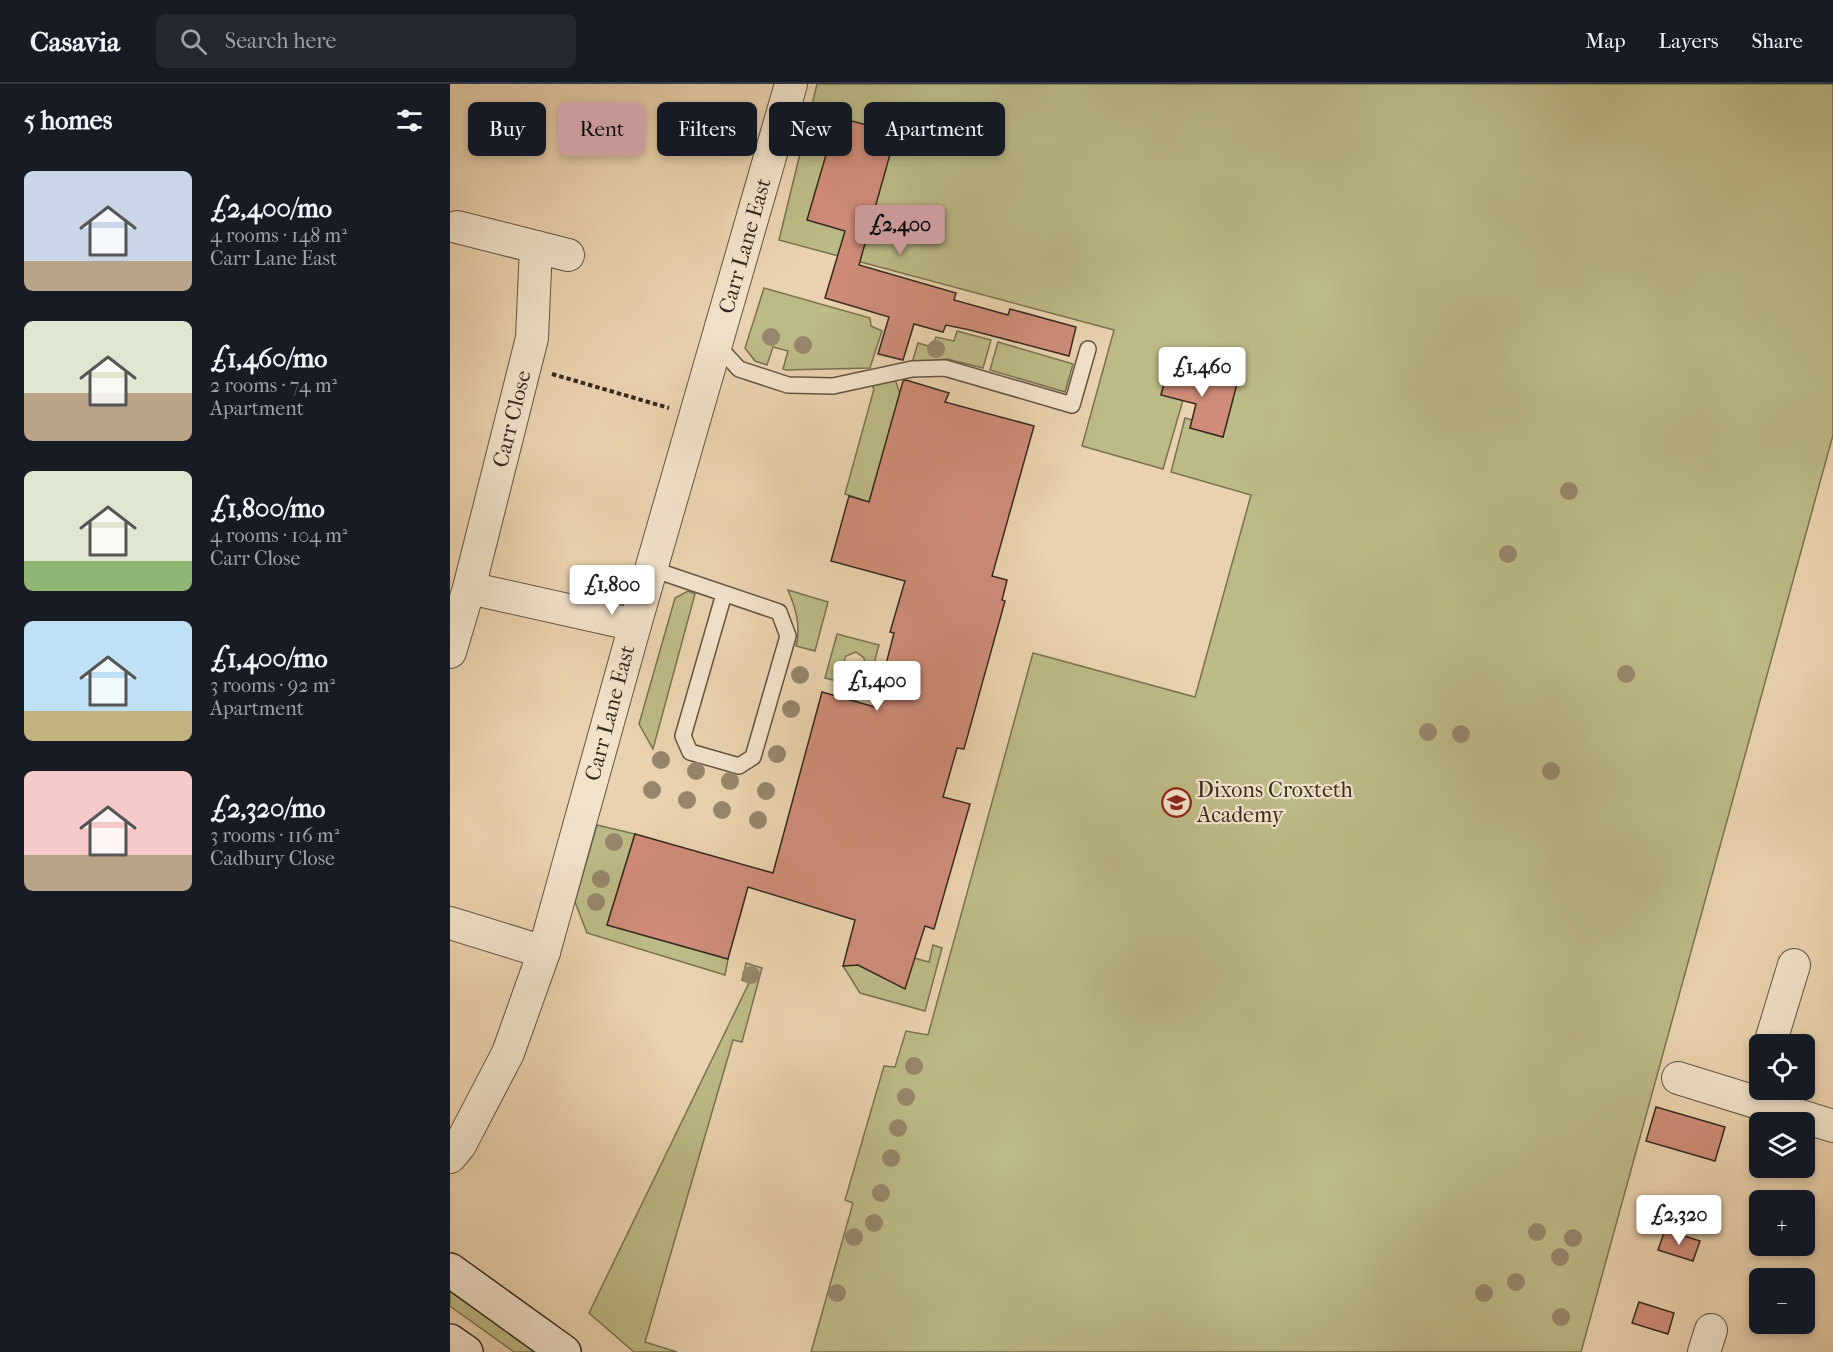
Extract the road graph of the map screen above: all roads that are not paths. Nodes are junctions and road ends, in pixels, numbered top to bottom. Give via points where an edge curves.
1 (791, 84) edge
2 (457, 227) dead end
3 (536, 247) junction
4 (568, 255) dead end
5 (717, 345) junction
6 (1088, 349) dead end
7 (651, 568) junction
8 (469, 588) junction
9 (724, 594) junction
10 (635, 625) junction
11 (450, 652) edge
12 (450, 923) edge
13 (544, 952) junction
14 (1794, 964) dead end
15 (1773, 1034) edge
16 (1678, 1078) dead end
17 (1749, 1089) edge
18 (1777, 1100) edge
19 (1833, 1126) edge
20 (450, 1157) edge
21 (450, 1270) edge
22 (450, 1341) edge
23 (466, 1352) edge
24 (564, 1352) edge

1 - 5 street, Carr Lane East
2 - 3 street
3 - 4 street
3 - 8 street, Carr Close via 532,338
5 - 6 lane via 738,369 788,385 832,386 912,369 945,368 1072,405
5 - 7 street, Carr Lane East
7 - 9 lane
7 - 10 street, Carr Lane East
8 - 10 street
8 - 11 street, Carr Close
9 - 9 lane via 779,612 788,636 753,757 740,766 690,752 683,736
10 - 13 street, Carr Lane East
12 - 13 street
13 - 20 street, Carr Lane East via 508,1053
14 - 15 street
16 - 17 street
18 - 19 street
21 - 24 street
22 - 23 street

